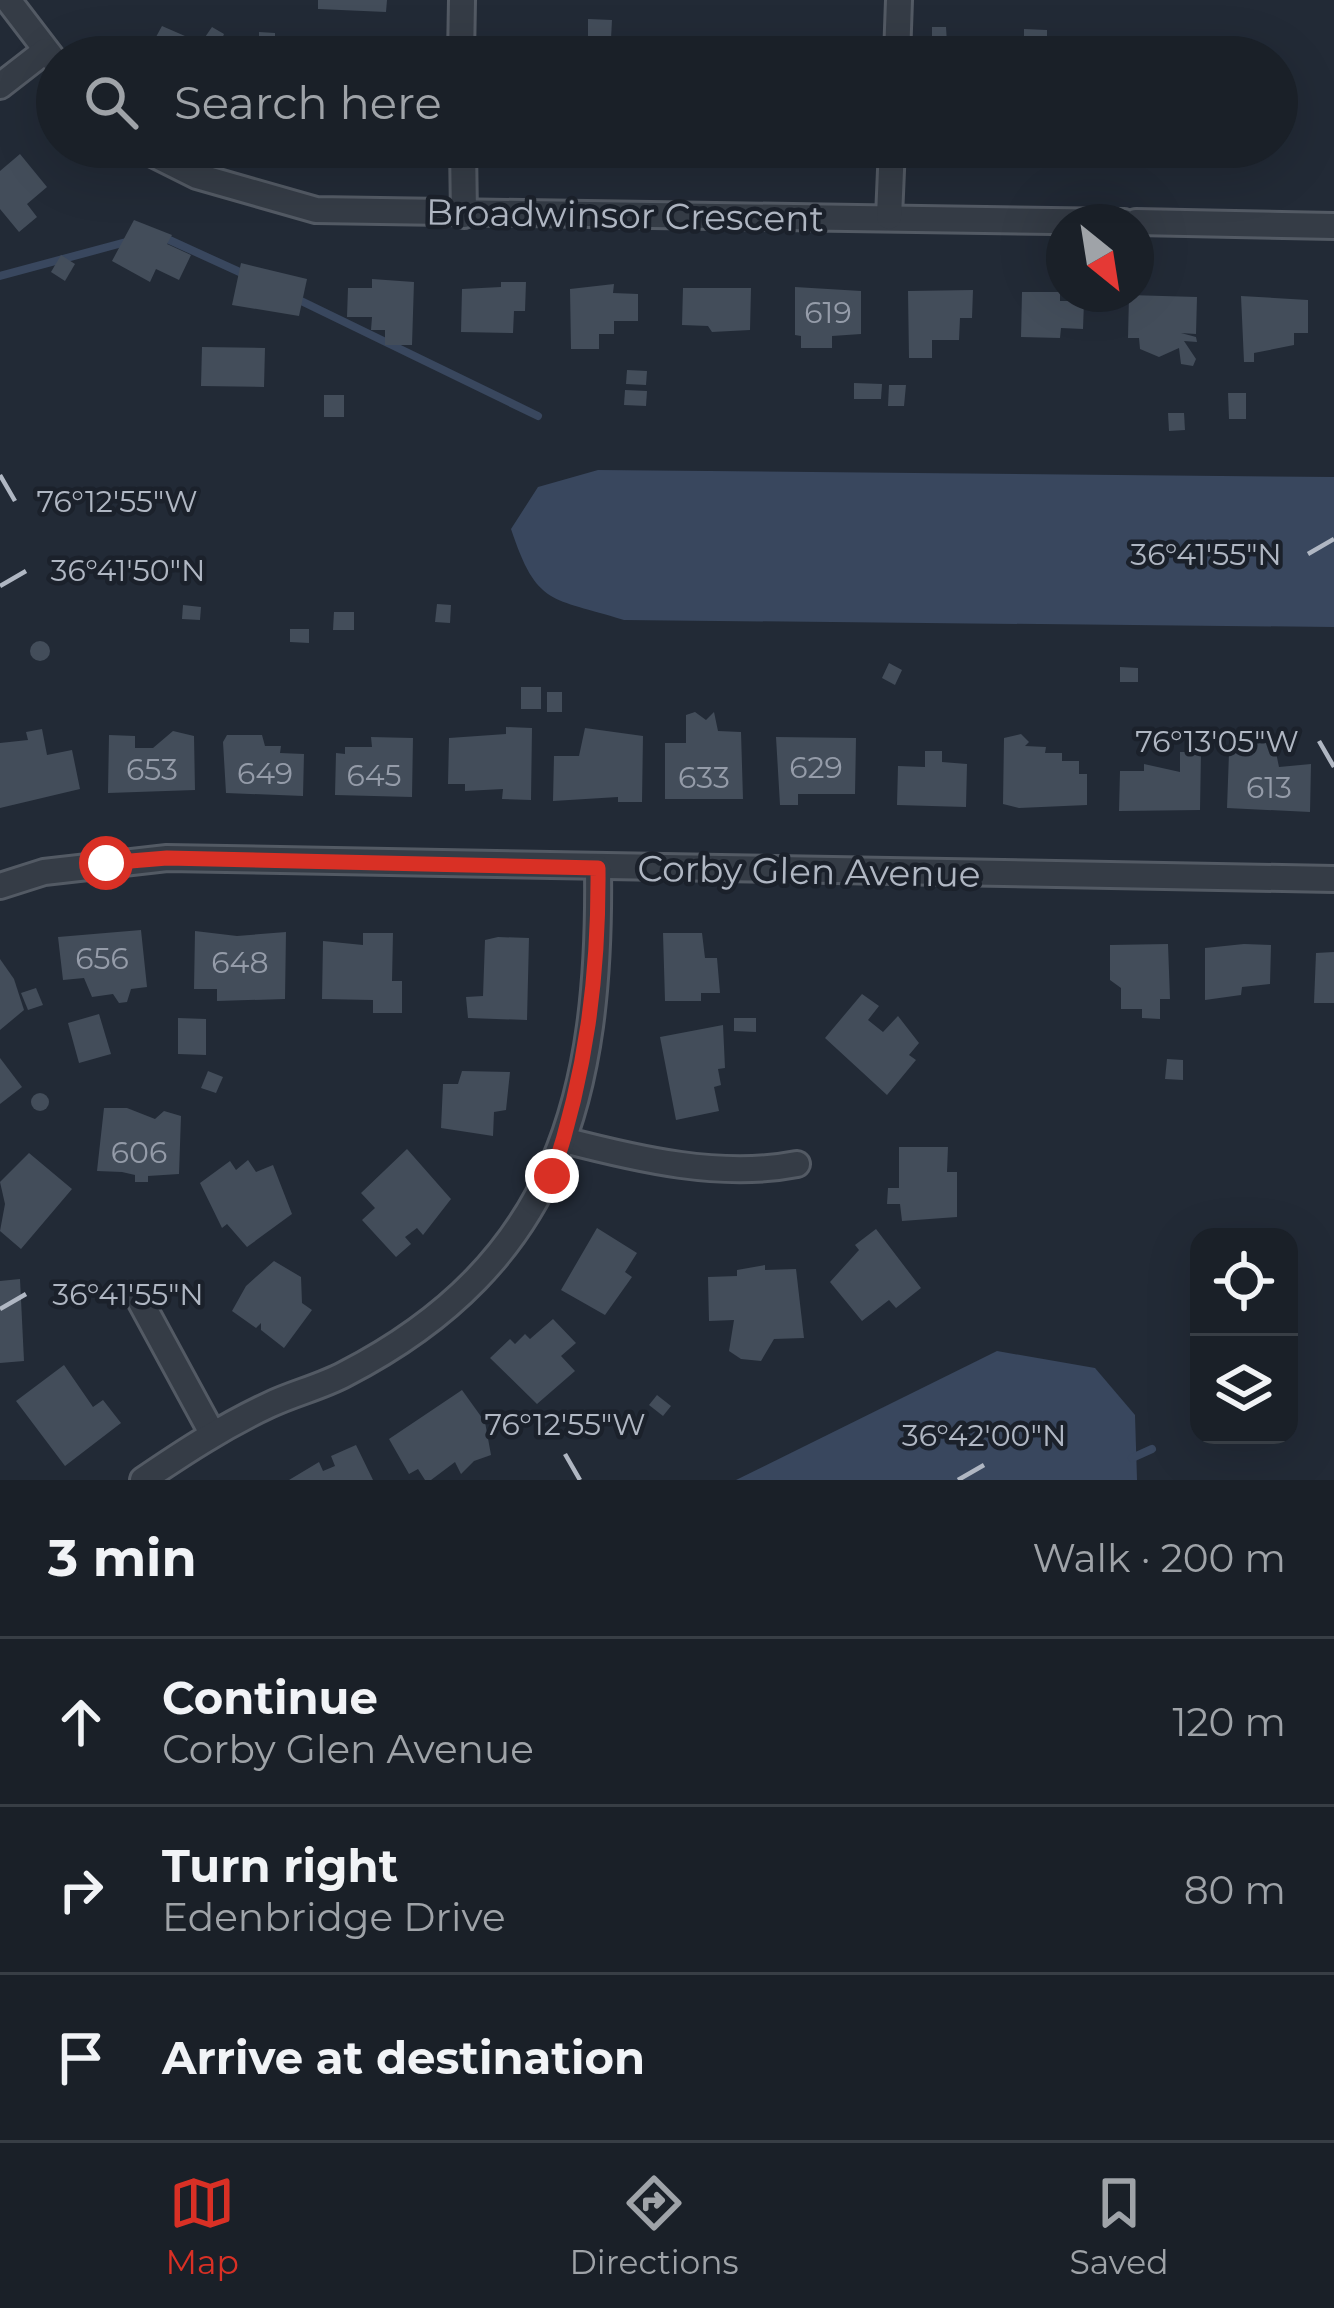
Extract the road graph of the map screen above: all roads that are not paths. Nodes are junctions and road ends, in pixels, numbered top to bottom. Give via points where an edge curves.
1 (8, 0) edge
2 (461, 0) edge
3 (899, 0) edge
4 (461, 36) edge
5 (898, 36) edge
6 (36, 37) edge
7 (36, 66) edge
8 (0, 86) edge
9 (181, 168) edge
10 (463, 168) edge
11 (891, 168) edge
12 (464, 215) junction
13 (889, 217) junction
14 (1046, 220) edge
15 (1154, 222) edge
16 (1334, 226) edge
17 (598, 868) junction
18 (1334, 879) edge
19 (0, 886) edge
20 (564, 1140) junction
21 (796, 1164) dead end
22 (137, 1295) dead end
23 (212, 1433) junction
24 (143, 1480) edge

1 - 6 street
2 - 4 street
3 - 5 street
7 - 8 street
9 - 12 street, Broadwinsor Crescent via 316,210
10 - 12 street
11 - 13 street
12 - 13 street, Broadwinsor Crescent
13 - 14 street, Broadwinsor Crescent
15 - 16 street
17 - 18 street, Corby Glen Avenue
17 - 19 street, Corby Glen Avenue via 167,858 44,872
17 - 20 street via 596,982
20 - 21 street via 680,1164
20 - 23 street via 552,1176 512,1237 406,1340
22 - 23 street
23 - 24 street

